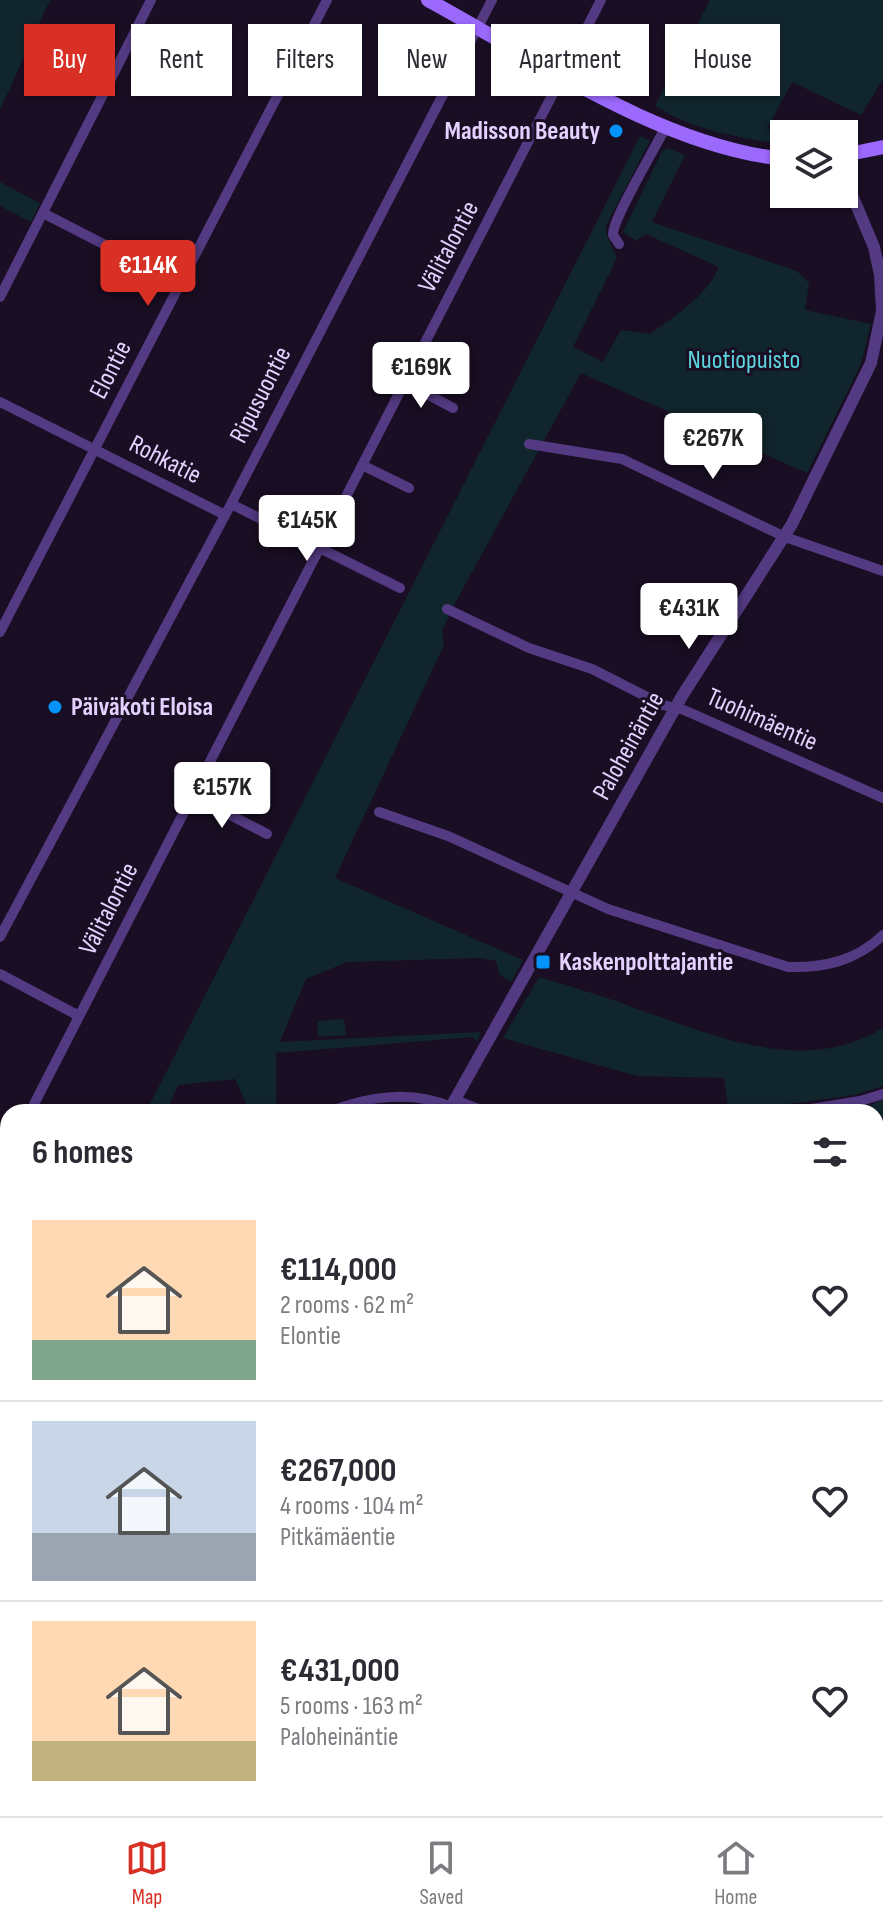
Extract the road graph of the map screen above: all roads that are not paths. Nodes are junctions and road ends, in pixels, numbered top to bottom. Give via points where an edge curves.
1 (151, 0) edge
2 (327, 0) edge
3 (428, 0) edge
4 (492, 0) edge
5 (601, 0) edge
6 (589, 24) edge
7 (478, 27) junction
8 (491, 34) edge
9 (552, 96) edge
10 (603, 96) edge
11 (665, 128) junction
12 (883, 147) edge
13 (858, 152) edge
14 (770, 157) edge
15 (858, 208) edge
16 (43, 213) junction
17 (619, 244) dead end
18 (179, 283) junction
19 (0, 297) edge
20 (879, 352) edge
21 (405, 382) junction
22 (0, 402) edge
23 (453, 408) dead end
24 (529, 444) dead end
25 (95, 450) junction
26 (362, 465) junction
27 (409, 488) dead end
28 (231, 504) junction
29 (225, 515) junction
30 (785, 537) junction
31 (318, 548) junction
32 (883, 571) edge
33 (400, 588) dead end
34 (447, 609) dead end
35 (0, 632) edge
36 (676, 708) junction
37 (192, 795) junction
38 (883, 798) edge
39 (379, 812) dead end
40 (267, 834) dead end
41 (572, 892) junction
42 (883, 935) edge
43 (0, 937) edge
44 (0, 974) edge
45 (79, 1016) junction
46 (883, 1094) edge
47 (34, 1104) edge
48 (352, 1104) edge
49 (445, 1104) edge
50 (452, 1104) edge
51 (842, 1104) edge

1 - 16 street
2 - 18 street, Elontie
3 - 7 main road
4 - 7 street, Ripusuontie
5 - 6 street, Välitalontie
7 - 8 main road
7 - 28 street, Ripusuontie
9 - 21 street, Välitalontie
10 - 11 main road
11 - 14 main road via 729,151
11 - 17 street via 615,218 613,235
12 - 13 main road
15 - 20 street, Paloheinäntie via 880,275
16 - 18 street
16 - 19 street
18 - 25 street, Elontie
20 - 30 street, Paloheinäntie
21 - 23 street
21 - 26 street, Välitalontie
22 - 25 street, Rohkatie
24 - 30 street via 622,459
25 - 29 street, Rohkatie
25 - 35 street, Elontie
26 - 27 street
26 - 31 street, Välitalontie
28 - 29 street, Ripusuontie
28 - 31 street
29 - 43 street, Ripusuontie
30 - 32 street
30 - 36 street, Paloheinäntie
31 - 33 street
31 - 37 street, Välitalontie
34 - 36 street, Tuohimäentie
36 - 38 street, Tuohimäentie
36 - 41 street, Paloheinäntie
37 - 40 street
37 - 45 street, Välitalontie
39 - 41 street via 448,836
41 - 42 street via 608,909 788,967 839,962
41 - 50 street, Paloheinäntie
44 - 45 street
45 - 47 street, Välitalontie
46 - 51 street
48 - 49 street via 392,1097

